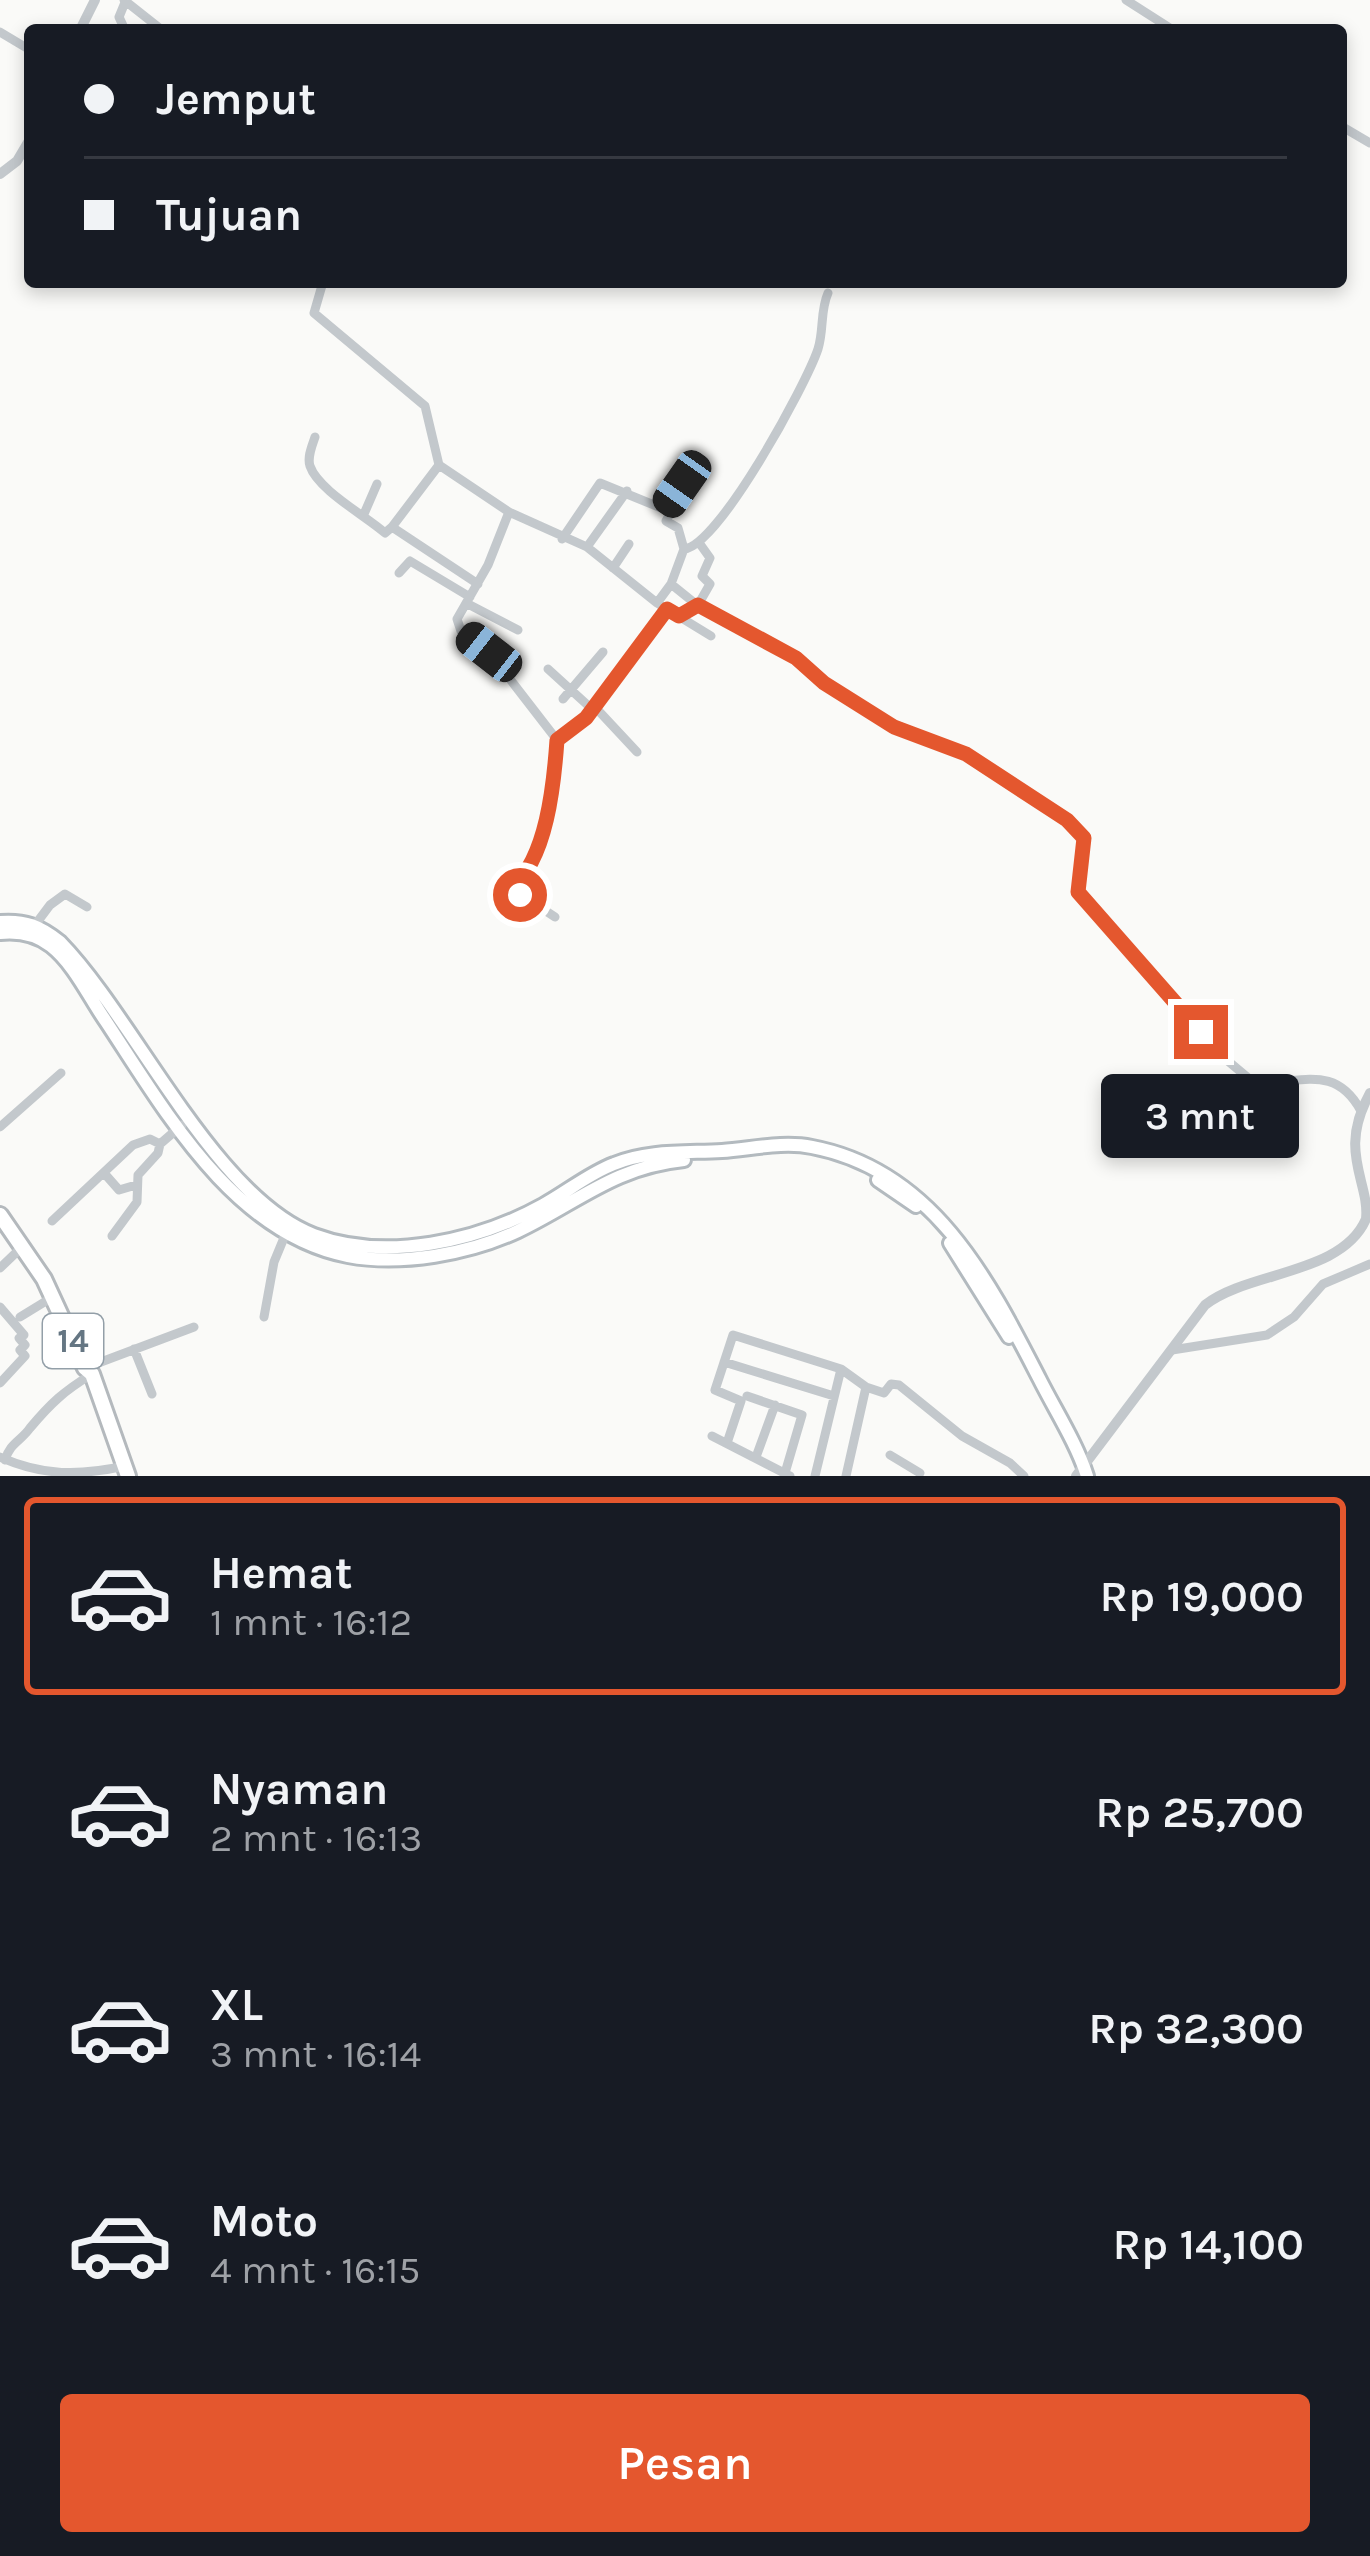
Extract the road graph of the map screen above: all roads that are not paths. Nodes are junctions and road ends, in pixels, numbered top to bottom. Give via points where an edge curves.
1 (125, 0) edge
2 (1126, 0) edge
3 (155, 24) edge
4 (1164, 24) edge
5 (320, 288) edge
6 (828, 293) dead end
7 (430, 431) junction
8 (315, 436) dead end
9 (416, 436) dead end
10 (439, 465) junction
11 (377, 484) dead end
12 (682, 484) dead end
13 (627, 491) junction
14 (665, 508) junction
15 (509, 512) junction
16 (364, 514) junction
17 (392, 526) junction
18 (562, 539) junction
19 (628, 544) dead end
20 (700, 544) junction
21 (587, 548) junction
22 (684, 550) junction
23 (614, 568) junction
24 (399, 573) dead end
25 (478, 584) junction
26 (670, 584) junction
27 (468, 600) junction
28 (698, 605) junction
29 (662, 606) junction
30 (679, 616) junction
31 (518, 630) dead end
32 (711, 636) dead end
33 (603, 652) dead end
34 (548, 669) dead end
35 (567, 694) junction
36 (594, 708) junction
37 (557, 740) junction
38 (637, 752) dead end
39 (87, 907) dead end
40 (554, 917) dead end
41 (0, 922) edge
42 (35, 925) junction
43 (0, 933) edge
44 (61, 1072) dead end
45 (1370, 1093) edge
46 (1360, 1111) junction
47 (185, 1123) junction
48 (0, 1127) edge
49 (160, 1144) junction
50 (104, 1173) junction
51 (136, 1185) junction
52 (0, 1215) edge
53 (52, 1221) dead end
54 (286, 1233) junction
55 (112, 1236) dead end
56 (22, 1246) junction
57 (1370, 1264) edge
58 (0, 1268) edge
59 (51, 1298) junction
60 (0, 1306) edge
61 (20, 1317) dead end
62 (264, 1317) dead end
63 (194, 1327) dead end
64 (134, 1349) junction
65 (1167, 1351) junction
66 (724, 1362) junction
67 (841, 1369) junction
68 (89, 1371) junction
69 (0, 1383) edge
70 (866, 1387) junction
71 (152, 1394) dead end
72 (747, 1396) dead end
73 (834, 1396) junction
74 (775, 1405) junction
75 (712, 1436) dead end
76 (728, 1443) junction
77 (890, 1455) dead end
78 (756, 1457) junction
79 (2, 1458) edge
80 (126, 1471) edge
81 (921, 1471) edge
82 (1081, 1473) edge
83 (788, 1475) edge
84 (815, 1476) edge
85 (846, 1476) edge
86 (1024, 1476) edge

1 - 3 street
2 - 4 street
5 - 7 street via 314,313 424,406
6 - 20 street via 809,370 760,464
7 - 9 street
7 - 10 street
8 - 16 street via 313,472
10 - 15 street
10 - 17 street
11 - 16 street
12 - 14 street
13 - 14 street
13 - 18 street via 597,483
13 - 21 street
14 - 22 street
15 - 18 street
15 - 25 street
16 - 17 street via 385,533
17 - 25 street
18 - 21 street
19 - 23 street
20 - 22 street
20 - 28 street via 710,558 702,576 710,584
21 - 23 street
22 - 26 street
23 - 29 street
24 - 27 street via 410,561
25 - 27 street
26 - 28 street
26 - 29 street
27 - 31 street
27 - 37 street via 457,619 461,631 489,652
28 - 30 street
28 - 46 street via 796,658 866,711 966,754 1067,820 1084,838 1078,892 1222,1056 1253,1082 1327,1080
29 - 30 street
29 - 36 street
30 - 32 street
33 - 35 street
34 - 35 street
35 - 36 street
36 - 37 street
36 - 38 street
37 - 40 street via 548,814 528,870 511,888
39 - 42 street via 65,894
41 - 42 main road
42 - 47 main road via 70,953
43 - 47 main road via 33,935 58,952
44 - 48 street
45 - 46 street
46 - 65 street via 1355,1140 1369,1202 1363,1226 1312,1265 1218,1294
47 - 49 street
47 - 54 main road via 236,1192
47 - 82 main road via 281,1217 319,1237 368,1246 490,1229 612,1165 654,1154 798,1144 862,1163 908,1189 970,1256
49 - 50 street via 133,1145
49 - 51 street
50 - 51 street via 119,1190
50 - 53 street
51 - 55 street via 137,1202
52 - 56 highway, 14
54 - 62 street
54 - 82 main road via 364,1258 453,1251 518,1231 624,1172 678,1160 818,1155 869,1174 935,1225 1031,1375
56 - 58 street
56 - 59 highway, 14 via 50,1274
57 - 65 street via 1323,1284 1267,1335
59 - 61 street
59 - 68 highway, 14
60 - 69 street via 24,1335 25,1356
63 - 64 street
64 - 68 street
64 - 71 street
65 - 82 street
66 - 67 street via 733,1335
66 - 73 street
66 - 76 street via 715,1390 741,1401
67 - 70 street
67 - 73 street
68 - 79 street
68 - 80 highway, 14
70 - 85 street
70 - 86 street via 884,1393 899,1384
72 - 74 street
73 - 84 street
74 - 78 street
74 - 83 street via 802,1419
75 - 76 street
76 - 78 street
77 - 81 street
78 - 83 street
79 - 80 street via 45,1475

